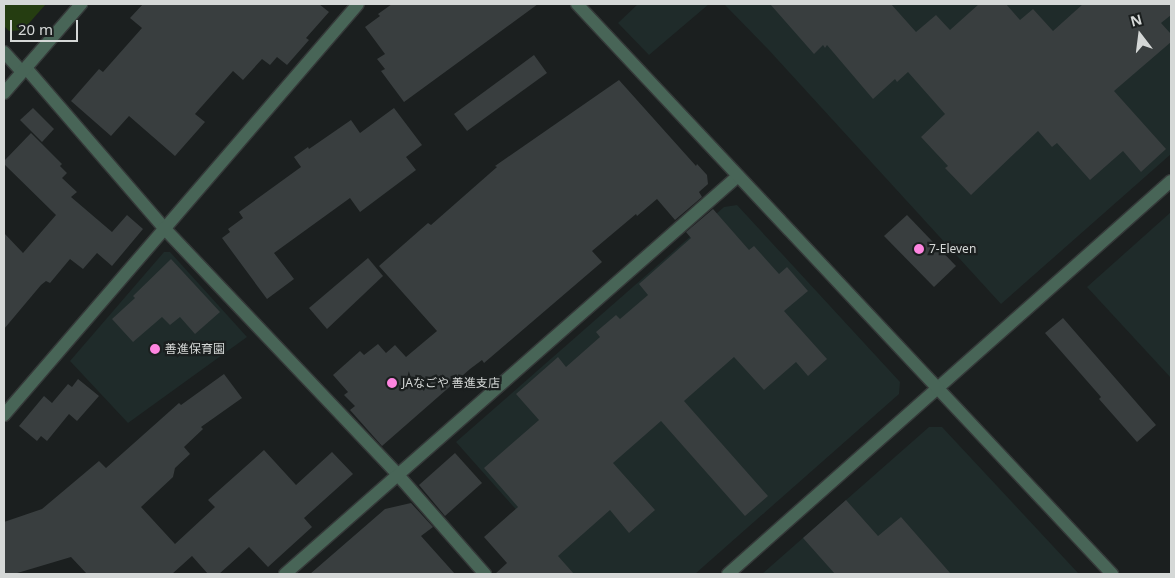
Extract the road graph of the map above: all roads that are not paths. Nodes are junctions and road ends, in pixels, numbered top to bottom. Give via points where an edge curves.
1 (81, 4) edge
2 (358, 4) edge
3 (576, 4) edge
4 (4, 52) edge
5 (24, 70) junction
6 (4, 93) edge
7 (738, 176) junction
8 (1171, 181) edge
9 (164, 228) junction
10 (938, 388) junction
11 (4, 415) edge
12 (398, 475) junction
13 (285, 574) edge
14 (485, 574) edge
15 (728, 574) edge
16 (1112, 574) edge

1 - 5 street
2 - 9 street
3 - 7 street
4 - 5 street
5 - 6 street
5 - 9 street
7 - 10 street
7 - 12 street
8 - 10 street
9 - 11 street
9 - 12 street
10 - 15 street
10 - 16 street
12 - 13 street
12 - 14 street

